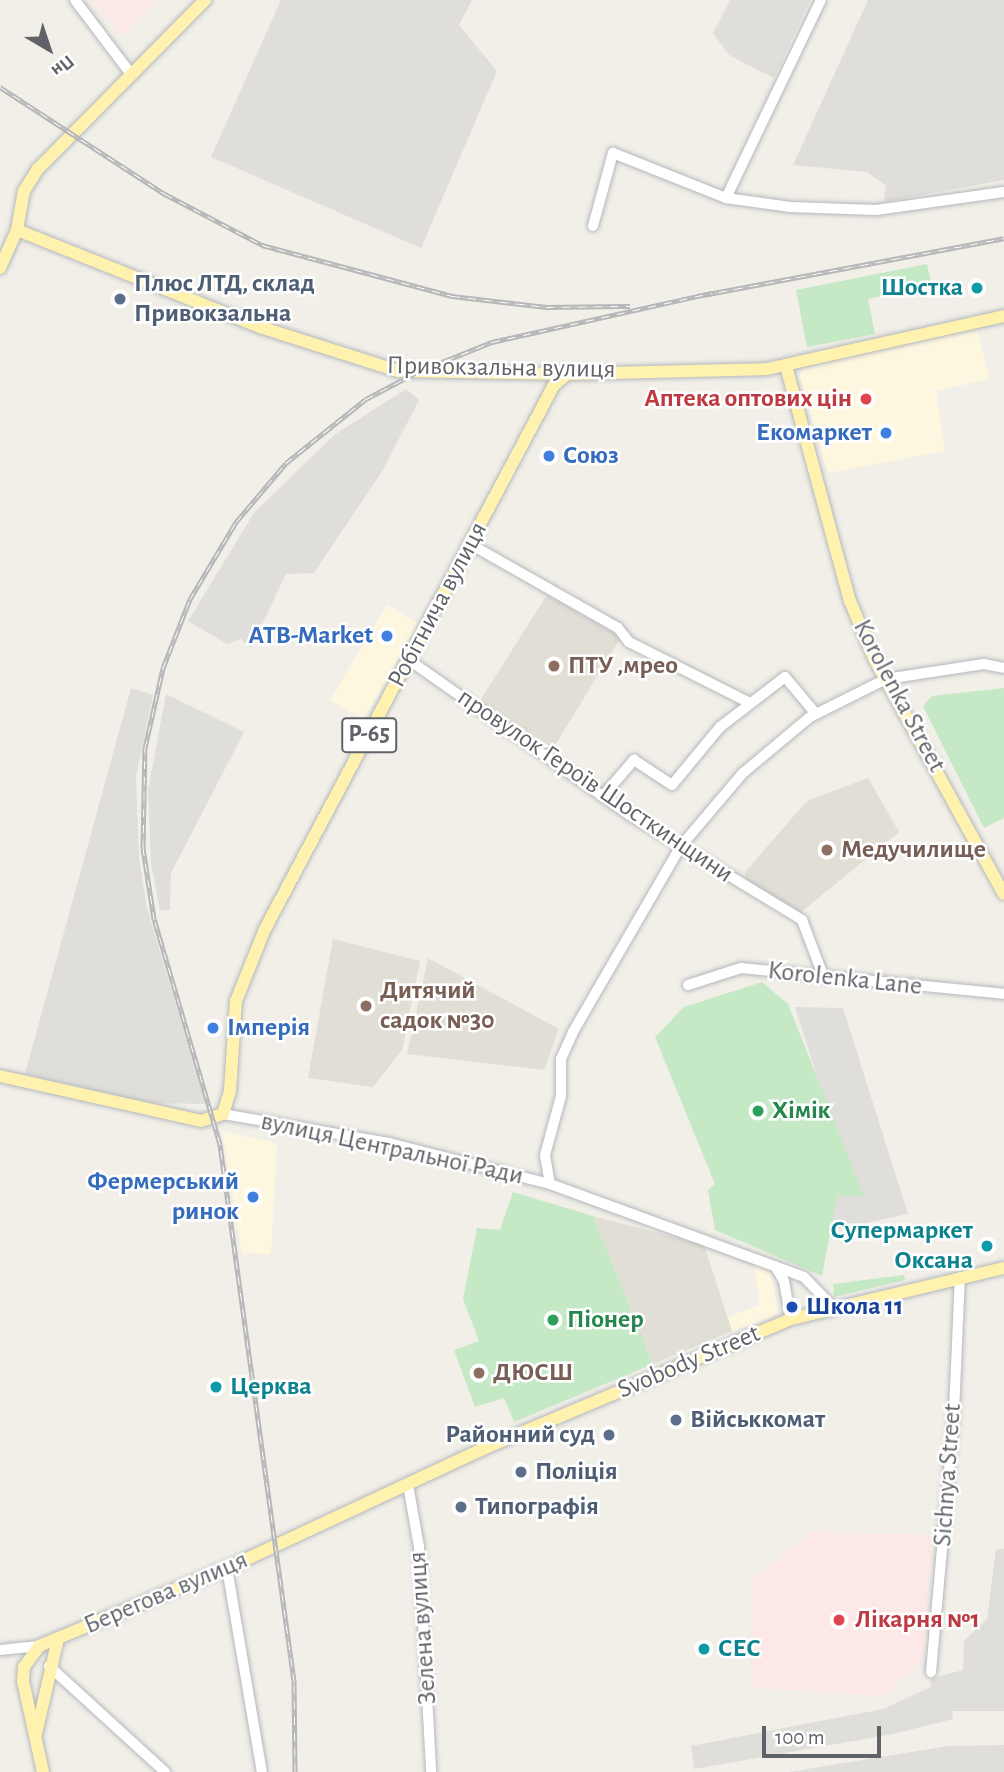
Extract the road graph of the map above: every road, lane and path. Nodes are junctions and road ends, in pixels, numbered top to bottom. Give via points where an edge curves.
1 (75, 0) edge
2 (205, 0) edge
3 (821, 0) edge
4 (131, 74) junction
5 (1004, 192) edge
6 (726, 198) junction
7 (593, 226) dead end
8 (17, 230) junction
9 (0, 268) edge
10 (1004, 316) edge
11 (786, 366) junction
12 (567, 374) junction
13 (470, 544) junction
14 (409, 660) junction
15 (1004, 668) edge
16 (886, 679) junction
17 (748, 702) junction
18 (816, 715) junction
19 (603, 796) junction
20 (681, 846) junction
21 (1004, 894) edge
22 (824, 978) junction
23 (688, 985) dead end
24 (1004, 994) edge
25 (0, 1076) edge
26 (223, 1114) junction
27 (550, 1184) junction
28 (775, 1266) junction
29 (1004, 1268) edge
30 (960, 1277) junction
31 (834, 1308) junction
32 (790, 1319) junction
33 (408, 1485) junction
34 (273, 1546) joint
35 (227, 1568) junction
36 (58, 1639) junction
37 (39, 1646) junction
38 (0, 1650) edge
39 (49, 1666) junction
40 (931, 1672) dead end
41 (23, 1682) junction
42 (45, 1683) junction
43 (34, 1742) junction
44 (43, 1772) edge
45 (165, 1772) edge
46 (262, 1772) edge
47 (431, 1772) edge

1 - 4 street
2 - 4 main road
3 - 6 street
4 - 8 main road via 38,169 24,191
5 - 6 street via 876,210 790,207
6 - 7 street via 613,153
8 - 9 main road
8 - 12 main road, Привокзальна вулиця via 354,360 398,371
10 - 11 main road, Привокзальна вулиця
11 - 12 main road, Привокзальна вулиця
11 - 16 main road, Korolenka Street via 850,601
12 - 13 main road, Робітнича вулиця / Р-65 via 554,385
13 - 14 main road, Робітнича вулиця / Р-65
13 - 17 street via 618,628 629,642
14 - 19 street, провулок Героїв Шосткинщини
14 - 26 main road, Робітнича вулиця / Р-65 via 243,976
15 - 16 street via 984,664
16 - 18 street
16 - 21 main road, Korolenka Street
17 - 18 street via 785,677
17 - 19 street via 720,727 672,785 634,760
18 - 20 street via 743,773
19 - 20 street, провулок Героїв Шосткинщини
20 - 22 street, провулок Героїв Шосткинщини via 802,920
20 - 27 street via 561,1059 561,1096 545,1155
22 - 23 street, Korolenka Lane via 741,968
22 - 24 street, Korolenka Lane
25 - 26 main road, вулиця Центральної Ради via 201,1121
26 - 27 street, вулиця Центральної Ради via 389,1143
27 - 28 street, вулиця Центральної Ради
28 - 31 street, вулиця Центральної Ради via 804,1277
28 - 32 street via 784,1281
29 - 30 main road, Svobody Street
30 - 31 main road, Svobody Street
30 - 40 street, Sichnya Street via 954,1412
31 - 32 main road, Svobody Street
32 - 33 main road, Svobody Street
33 - 34 main road, Svobody Street
33 - 47 street, Зелена вулиця via 419,1547
34 - 35 main road, Берегова вулиця
35 - 36 main road, Берегова вулиця
35 - 46 street
36 - 37 main road, Берегова вулиця
36 - 39 main road, Берегова вулиця
37 - 38 street, Берегова вулиця
37 - 39 main road
37 - 41 main road via 24,1667
39 - 42 main road, Берегова вулиця
39 - 45 street
41 - 42 main road via 37,1689
41 - 43 main road
42 - 43 main road, Берегова вулиця
43 - 44 main road

